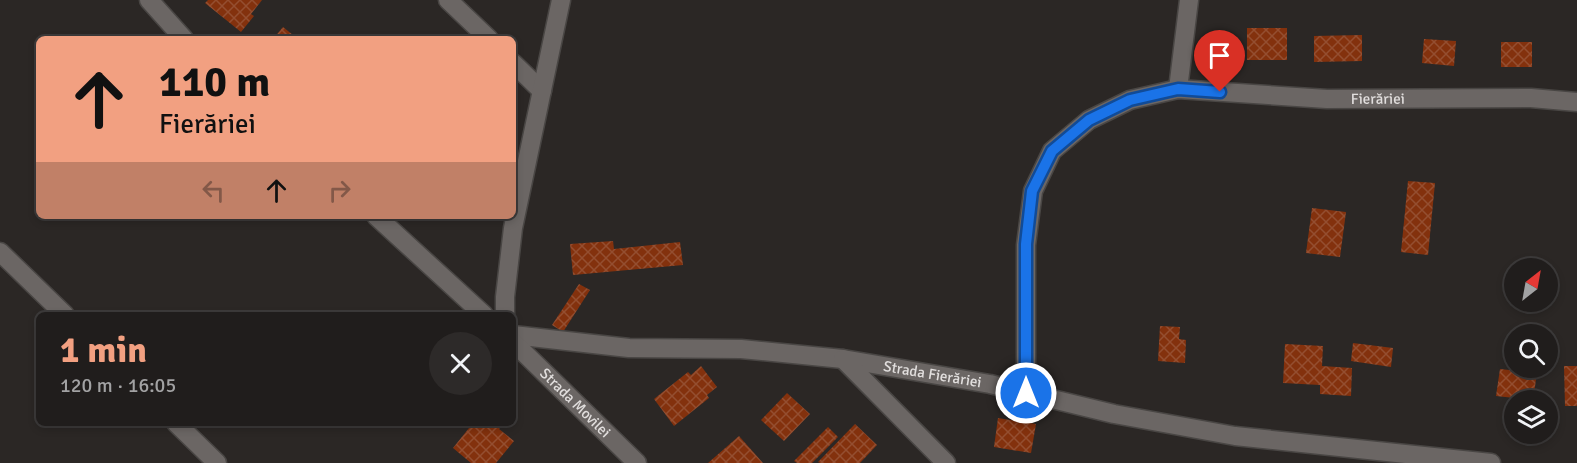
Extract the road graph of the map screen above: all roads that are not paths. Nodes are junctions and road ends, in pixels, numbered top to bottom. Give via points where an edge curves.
1 (149, 0) edge
2 (448, 0) edge
3 (561, 0) edge
4 (1189, 0) edge
5 (181, 36) edge
6 (486, 36) edge
7 (516, 66) edge
8 (1178, 89) junction
9 (542, 91) junction
10 (1577, 102) edge
11 (516, 214) edge
12 (379, 219) edge
13 (515, 219) edge
14 (0, 252) edge
15 (62, 312) edge
16 (481, 312) edge
17 (505, 312) edge
18 (516, 335) edge
19 (516, 345) edge
20 (843, 359) junction
21 (1026, 393) junction
22 (179, 426) edge
23 (217, 463) edge
24 (637, 463) edge
25 (945, 463) edge
26 (1491, 463) edge

1 - 5 street
2 - 6 street
3 - 9 street
4 - 8 street
7 - 9 street
8 - 10 street, Fierăriei via 1327,99 1531,98
8 - 21 street, Fierăriei via 1130,100 1089,120 1052,151 1032,191 1026,244
9 - 11 street
12 - 16 street
13 - 17 street
14 - 15 street
18 - 20 street, Strada Fierăriei via 629,348 741,349
19 - 24 street, Strada Movilei
20 - 21 street, Strada Fierăriei
20 - 25 street
21 - 26 street, Strada Fierăriei via 1235,436
22 - 23 street

